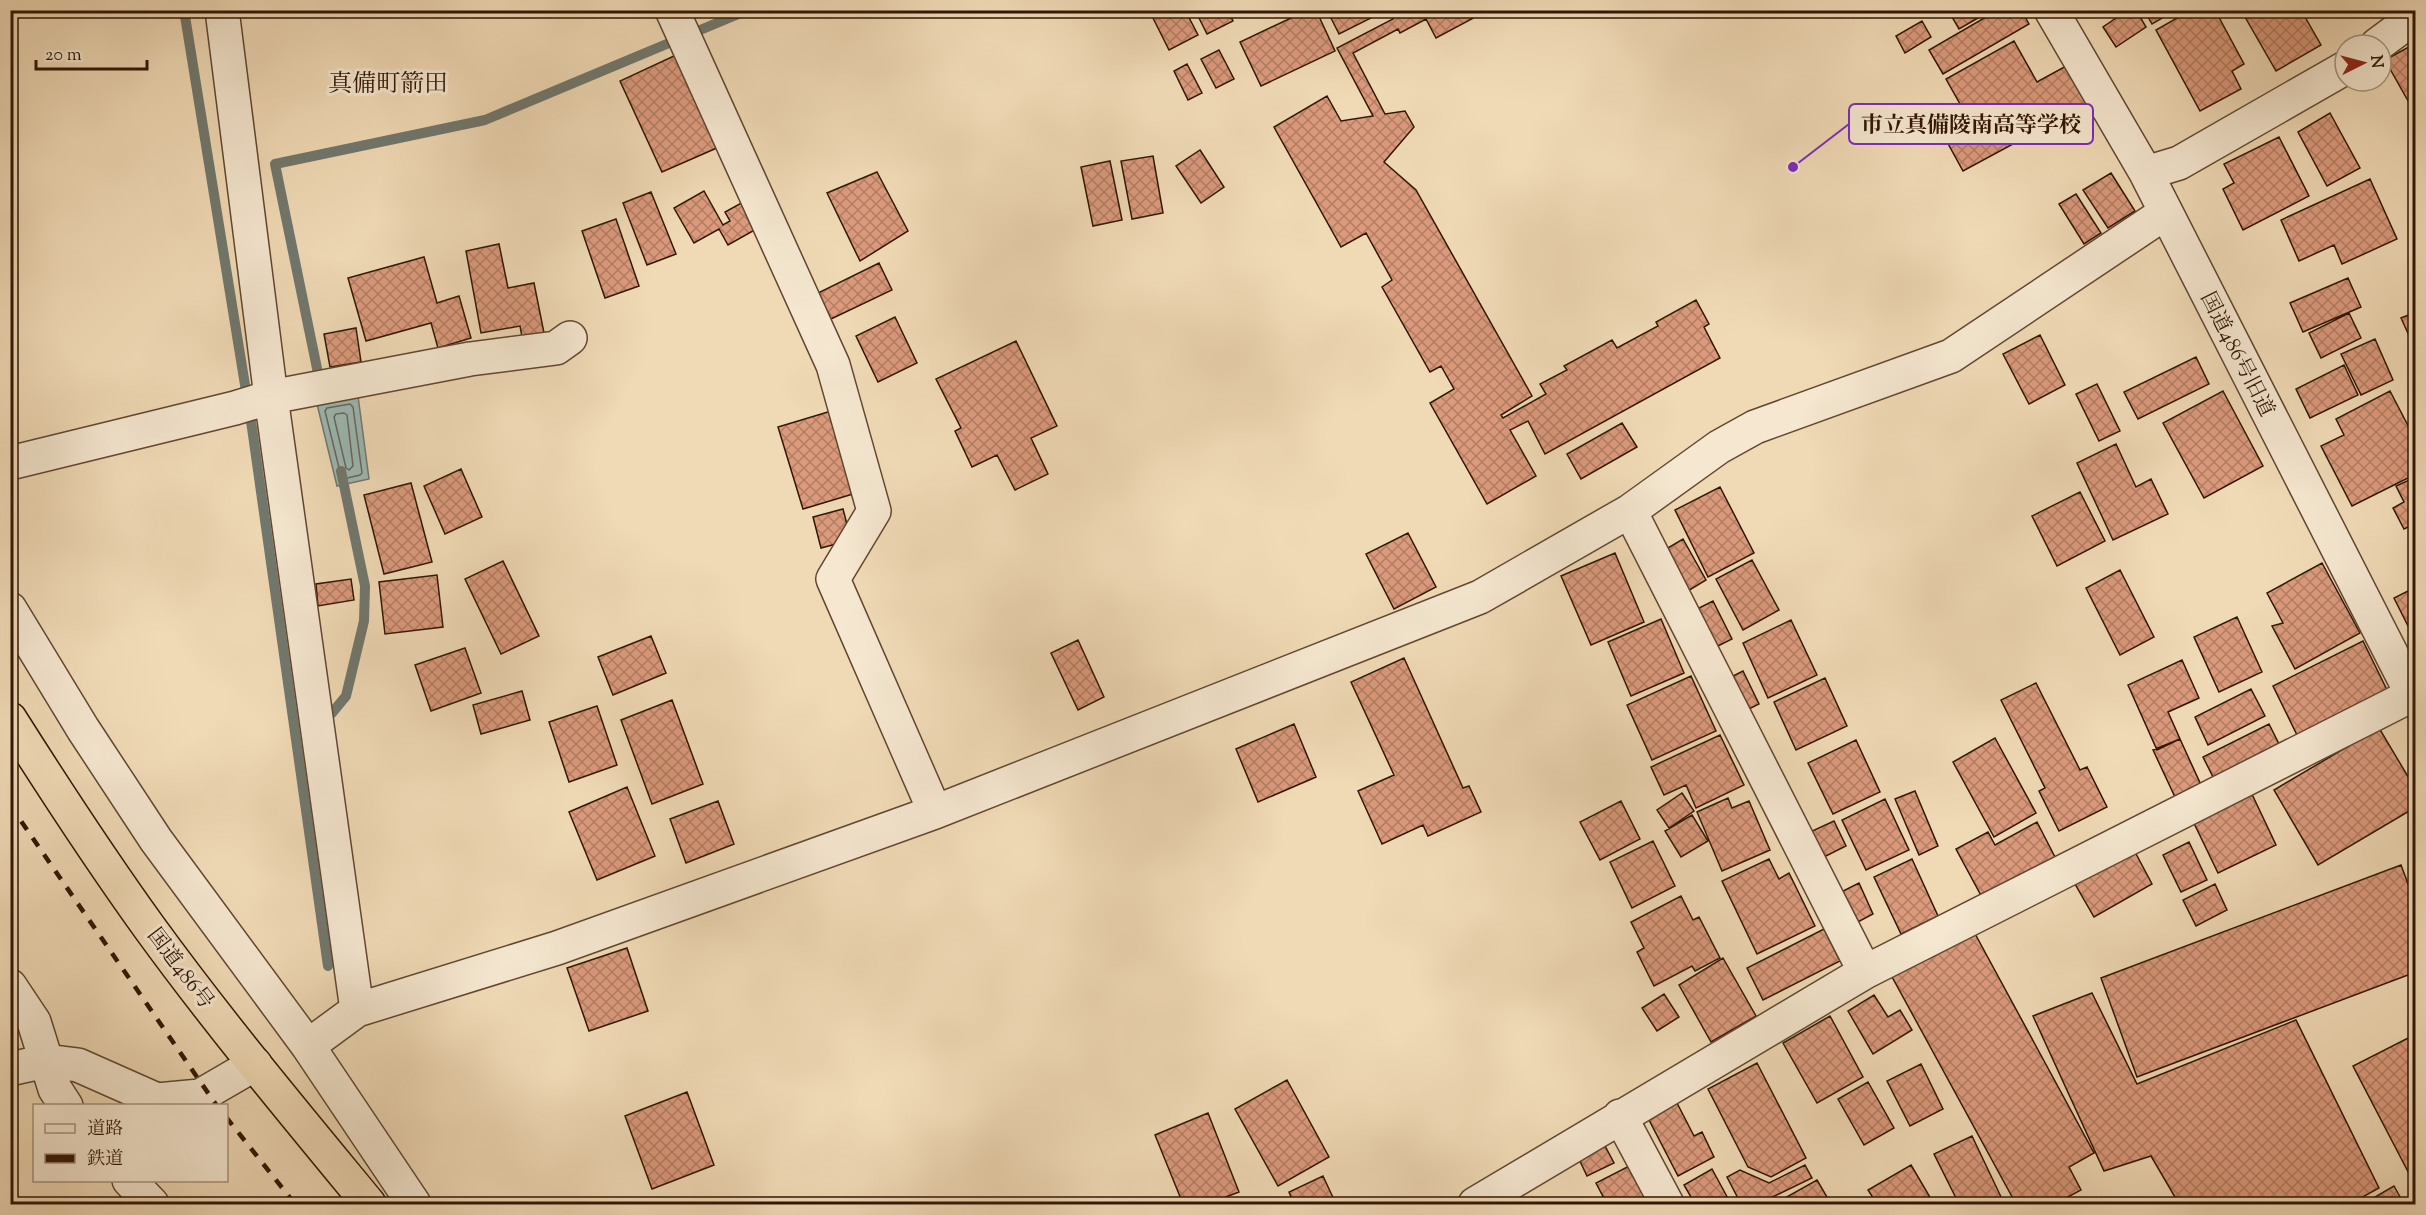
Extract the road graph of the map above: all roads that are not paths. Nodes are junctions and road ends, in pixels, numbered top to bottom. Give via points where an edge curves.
1 (222, 10) edge
2 (2051, 10) edge
3 (2415, 16) edge
4 (680, 27) edge
5 (2393, 33) edge
6 (2333, 75) edge
7 (2146, 173) junction
8 (2165, 213) junction
9 (570, 338) dead end
10 (255, 402) junction
11 (10, 463) edge
12 (1630, 511) junction
13 (10, 609) edge
14 (2411, 686) edge
15 (10, 720) edge
16 (936, 812) junction
17 (1865, 972) junction
18 (10, 986) edge
19 (357, 1010) junction
20 (308, 1046) junction
21 (46, 1061) junction
22 (255, 1064) junction
23 (10, 1069) edge
24 (65, 1104) edge
25 (1620, 1116) junction
26 (131, 1182) edge
27 (152, 1204) edge
28 (369, 1204) edge
29 (414, 1204) edge
30 (1475, 1204) edge
31 (1667, 1204) edge

1 - 10 street
2 - 7 street, 国道486号旧道
3 - 5 street
4 - 16 street via 833,365 874,511 833,579
6 - 7 street via 2179,163
7 - 8 street, 国道486号旧道
8 - 12 street via 1951,356 1755,427 1719,447
8 - 14 street, 国道486号旧道
9 - 10 street via 556,348 470,359
10 - 11 street
10 - 19 street
12 - 16 street via 1480,597
12 - 17 street
13 - 20 street via 156,840
14 - 17 street
15 - 22 highway, 国道486号 via 150,928
16 - 19 street via 557,948
17 - 25 street
18 - 21 street via 34,1022
19 - 20 street
20 - 29 street
21 - 22 street via 78,1065 157,1100 200,1096
21 - 23 street
21 - 24 street
22 - 28 highway, 国道486号
25 - 30 street
25 - 31 street
26 - 27 street

